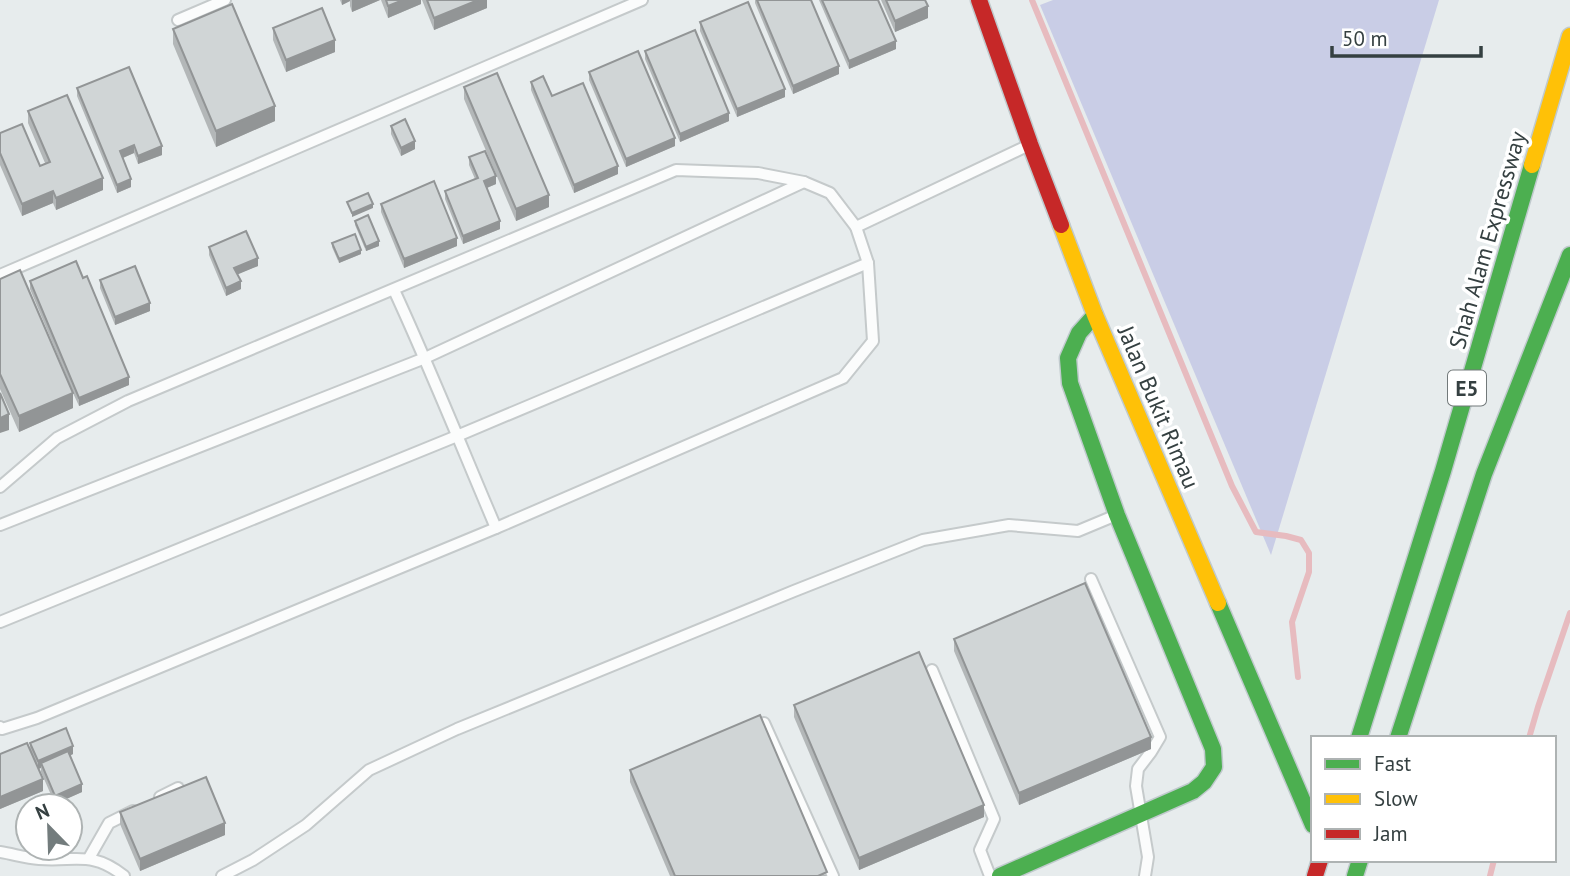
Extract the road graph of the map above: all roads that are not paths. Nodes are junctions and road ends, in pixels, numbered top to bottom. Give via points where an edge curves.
1 (225, 0) edge
2 (642, 0) edge
3 (979, 0) edge
4 (178, 20) dead end
5 (1570, 36) edge
6 (1030, 144) junction
7 (804, 182) junction
8 (856, 227) junction
9 (1570, 255) edge
10 (868, 263) junction
11 (0, 275) edge
12 (394, 290) junction
13 (1094, 315) junction
14 (425, 358) junction
15 (457, 436) junction
16 (0, 487) edge
17 (1116, 515) junction
18 (0, 525) edge
19 (496, 528) junction
20 (1091, 579) dead end
21 (0, 622) edge
22 (932, 670) dead end
23 (764, 723) edge
24 (0, 727) edge
25 (1360, 736) edge
26 (1399, 736) edge
27 (178, 788) edge
28 (155, 800) edge
29 (143, 806) edge
30 (1142, 814) junction
31 (1311, 820) edge
32 (0, 852) edge
33 (89, 858) junction
34 (1326, 863) edge
35 (124, 876) edge
36 (222, 876) edge
37 (833, 876) edge
38 (990, 876) edge
39 (1000, 876) edge
40 (1145, 876) edge
41 (1315, 876) edge

1 - 4 lane
2 - 11 lane
3 - 6 main road, Jalan Bukit Rimau
5 - 25 main road, Shah Alam Expressway / E5 via 1443,471
6 - 8 lane
6 - 13 main road, Jalan Bukit Rimau
7 - 8 lane via 830,193
7 - 12 lane via 758,173 676,170
7 - 14 lane
8 - 10 lane
9 - 26 main road, E5 via 1485,474
10 - 15 lane
10 - 19 lane via 873,341 843,378
12 - 14 lane
12 - 16 lane via 128,401 57,438
13 - 17 main road via 1079,333 1068,358 1070,383
13 - 31 main road, Jalan Bukit Rimau
14 - 15 lane
14 - 18 lane
15 - 19 lane
15 - 21 lane
17 - 30 main road via 1213,749 1214,768 1204,782
17 - 36 lane via 1078,531 1009,525 923,540 807,586 457,729 369,770 306,825
19 - 24 lane via 37,718
20 - 30 lane via 1160,737 1138,769
22 - 38 lane via 994,818 980,850
23 - 37 lane
27 - 28 lane
29 - 33 lane via 109,823
30 - 39 main road
30 - 40 lane via 1148,857
32 - 33 lane via 38,859
33 - 35 lane
34 - 41 main road

